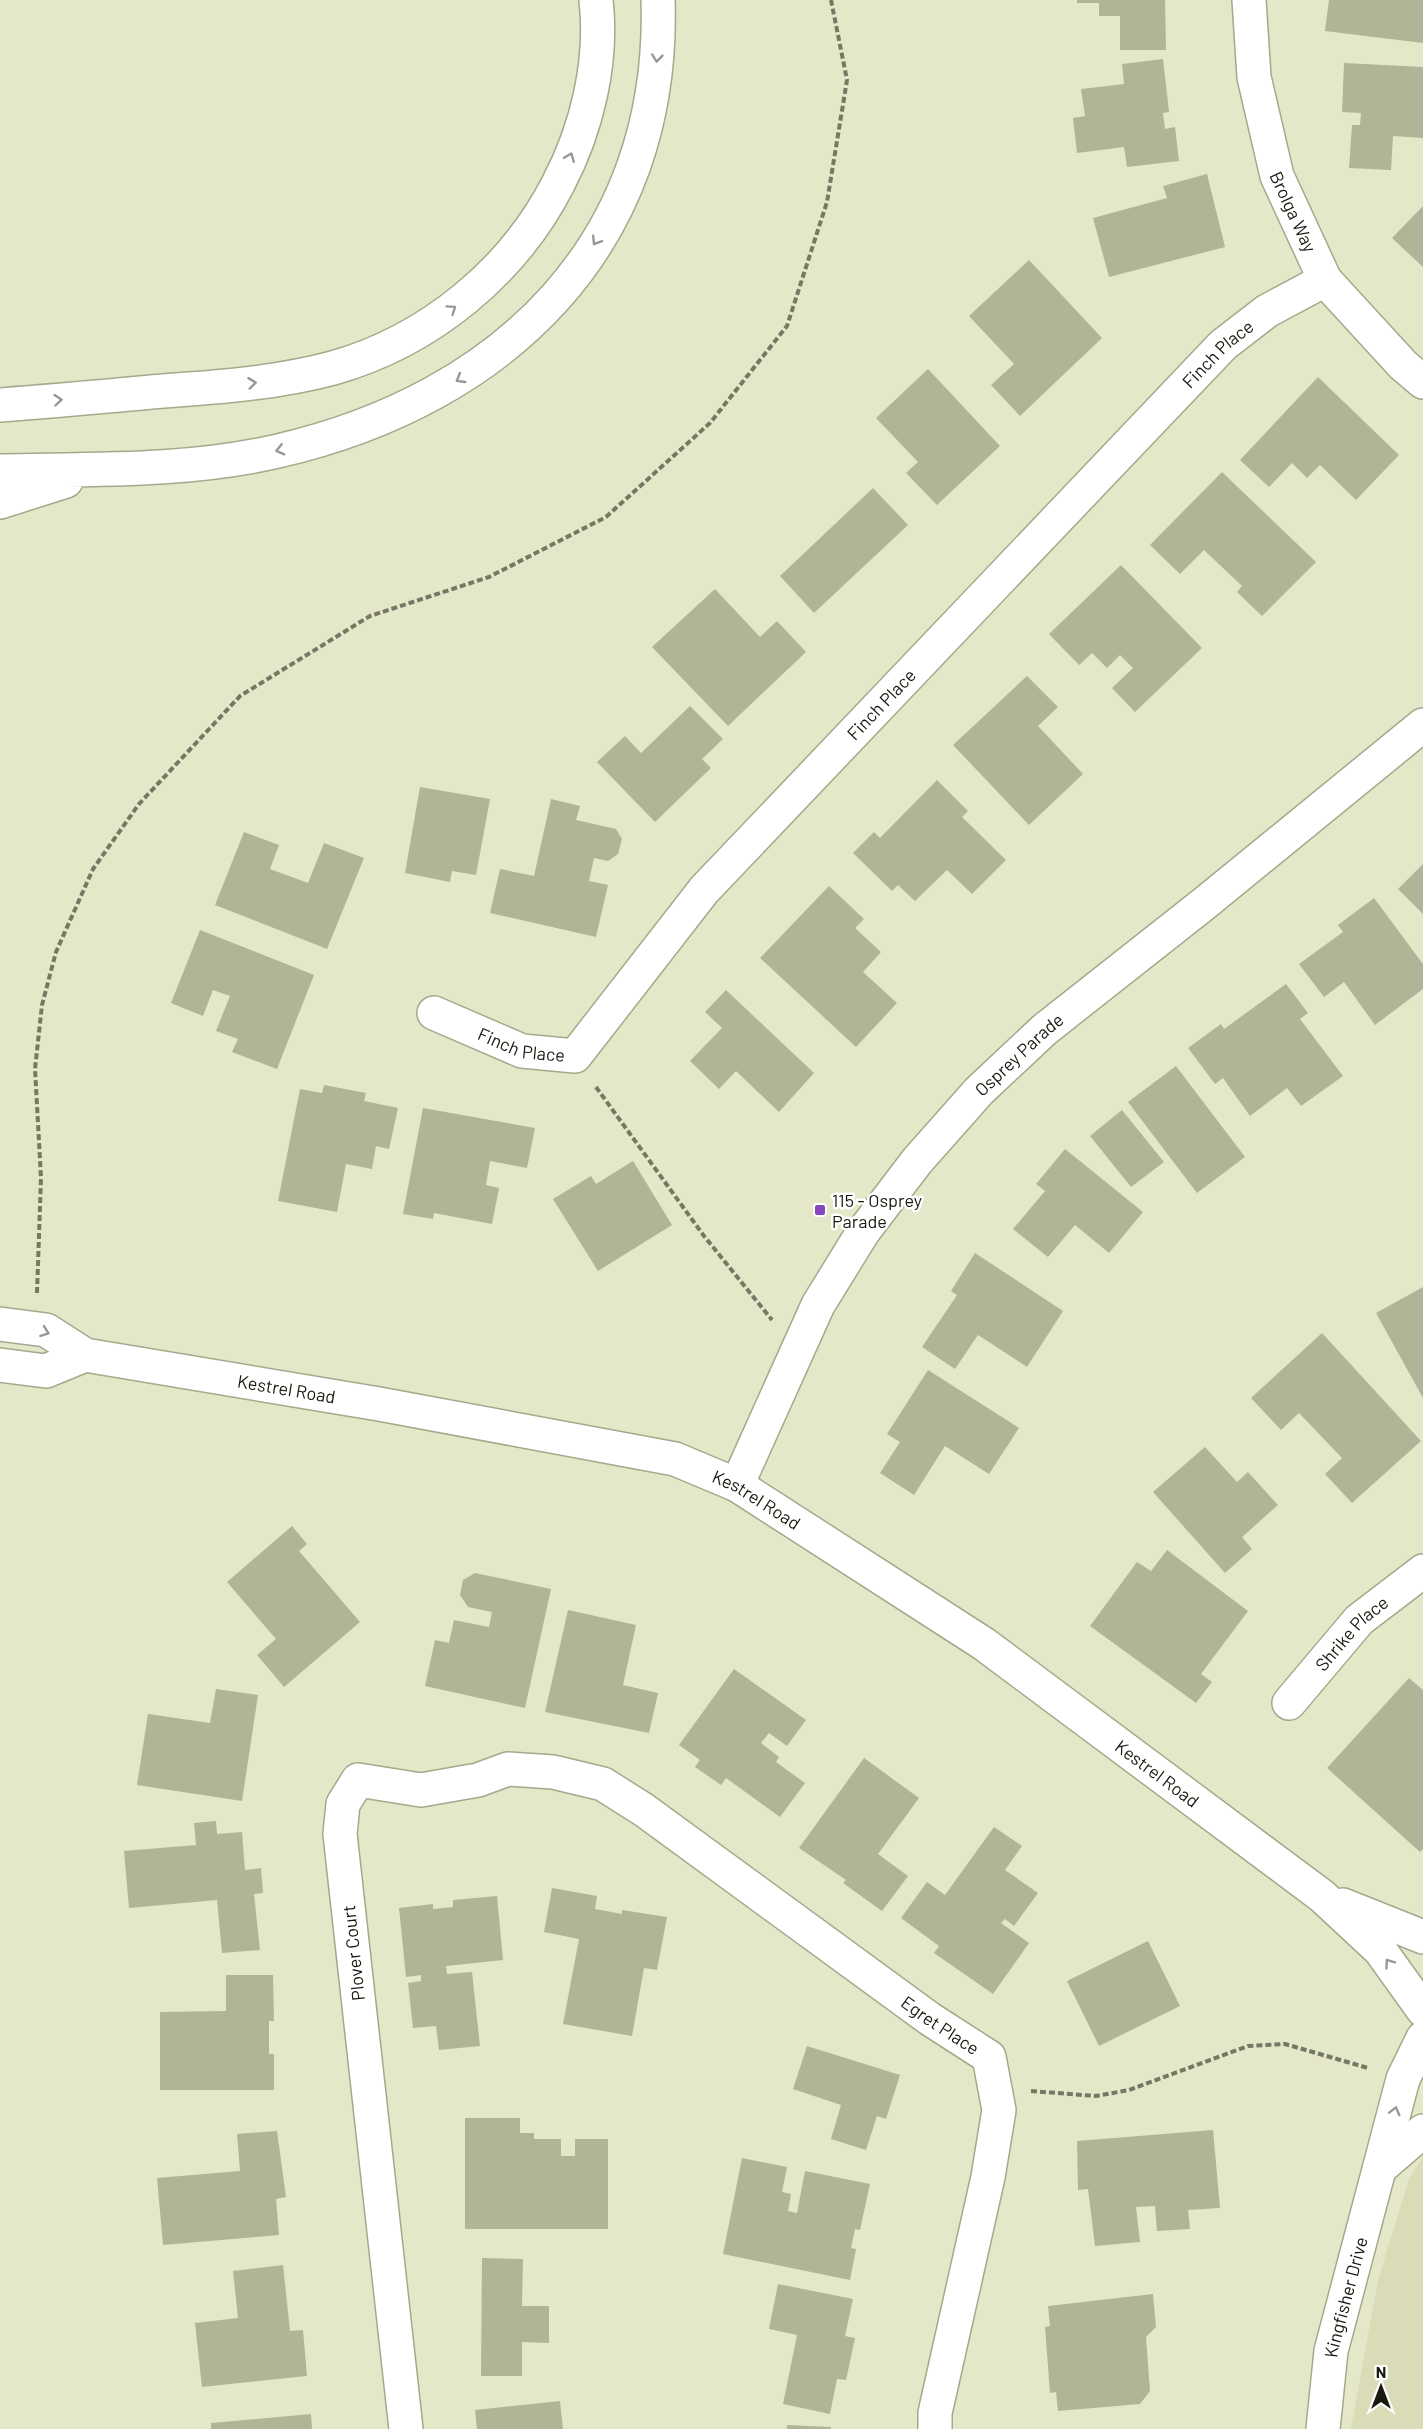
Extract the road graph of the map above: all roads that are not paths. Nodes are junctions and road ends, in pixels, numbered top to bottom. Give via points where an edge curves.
1 (597, 0) edge
2 (658, 0) edge
3 (1248, 0) edge
4 (1325, 280) junction
5 (1423, 382) edge
6 (0, 405) edge
7 (121, 469) junction
8 (0, 471) edge
9 (0, 502) edge
10 (1423, 725) edge
11 (434, 1013) dead end
12 (0, 1324) edge
13 (85, 1355) junction
14 (0, 1365) edge
15 (737, 1485) junction
16 (1423, 1571) edge
17 (1289, 1702) dead end
18 (644, 1810) joint
19 (1322, 1896) junction
20 (1423, 1937) edge
21 (1423, 2010) edge
22 (1423, 2038) edge
23 (1423, 2131) edge
24 (1380, 2168) junction
25 (406, 2429) edge
26 (935, 2429) edge
27 (1323, 2429) edge

6 -> 1 main road via 277,380 334,368 427,327 464,301 490,276 546,208 580,132 591,93 597,50
2 -> 7 main road via 654,89 633,170 596,242 567,283 502,351 423,400 327,439 275,452
3 - 4 main road, Brolga Way via 1254,77 1277,176
4 - 5 main road, Brolga Way via 1402,366
4 - 11 main road, Finch Place via 1267,311 1223,345 704,890 575,1056 522,1051
7 - 8 main road
7 - 9 main road
10 - 15 main road, Osprey Parade via 1044,1030 979,1092 916,1161 863,1233 818,1305
12 -> 13 main road, Kestrel Road via 46,1330
13 - 14 main road via 45,1371
13 - 15 main road, Kestrel Road via 675,1459
15 - 19 main road, Kestrel Road via 984,1644
16 - 17 main road, Shrike Place via 1359,1620
18 - 25 main road, Plover Court via 603,1784 553,1772 508,1769 478,1780 421,1790 358,1780 342,1804 340,1834
18 - 26 main road, Egret Place via 930,2019 989,2057 999,2110 935,2413
19 - 20 main road, Kestrel Road
21 -> 19 main road, Kestrel Road via 1380,1950
24 -> 22 main road, Kingfisher Drive via 1403,2079
23 - 24 main road
24 - 27 main road, Kingfisher Drive via 1331,2351

